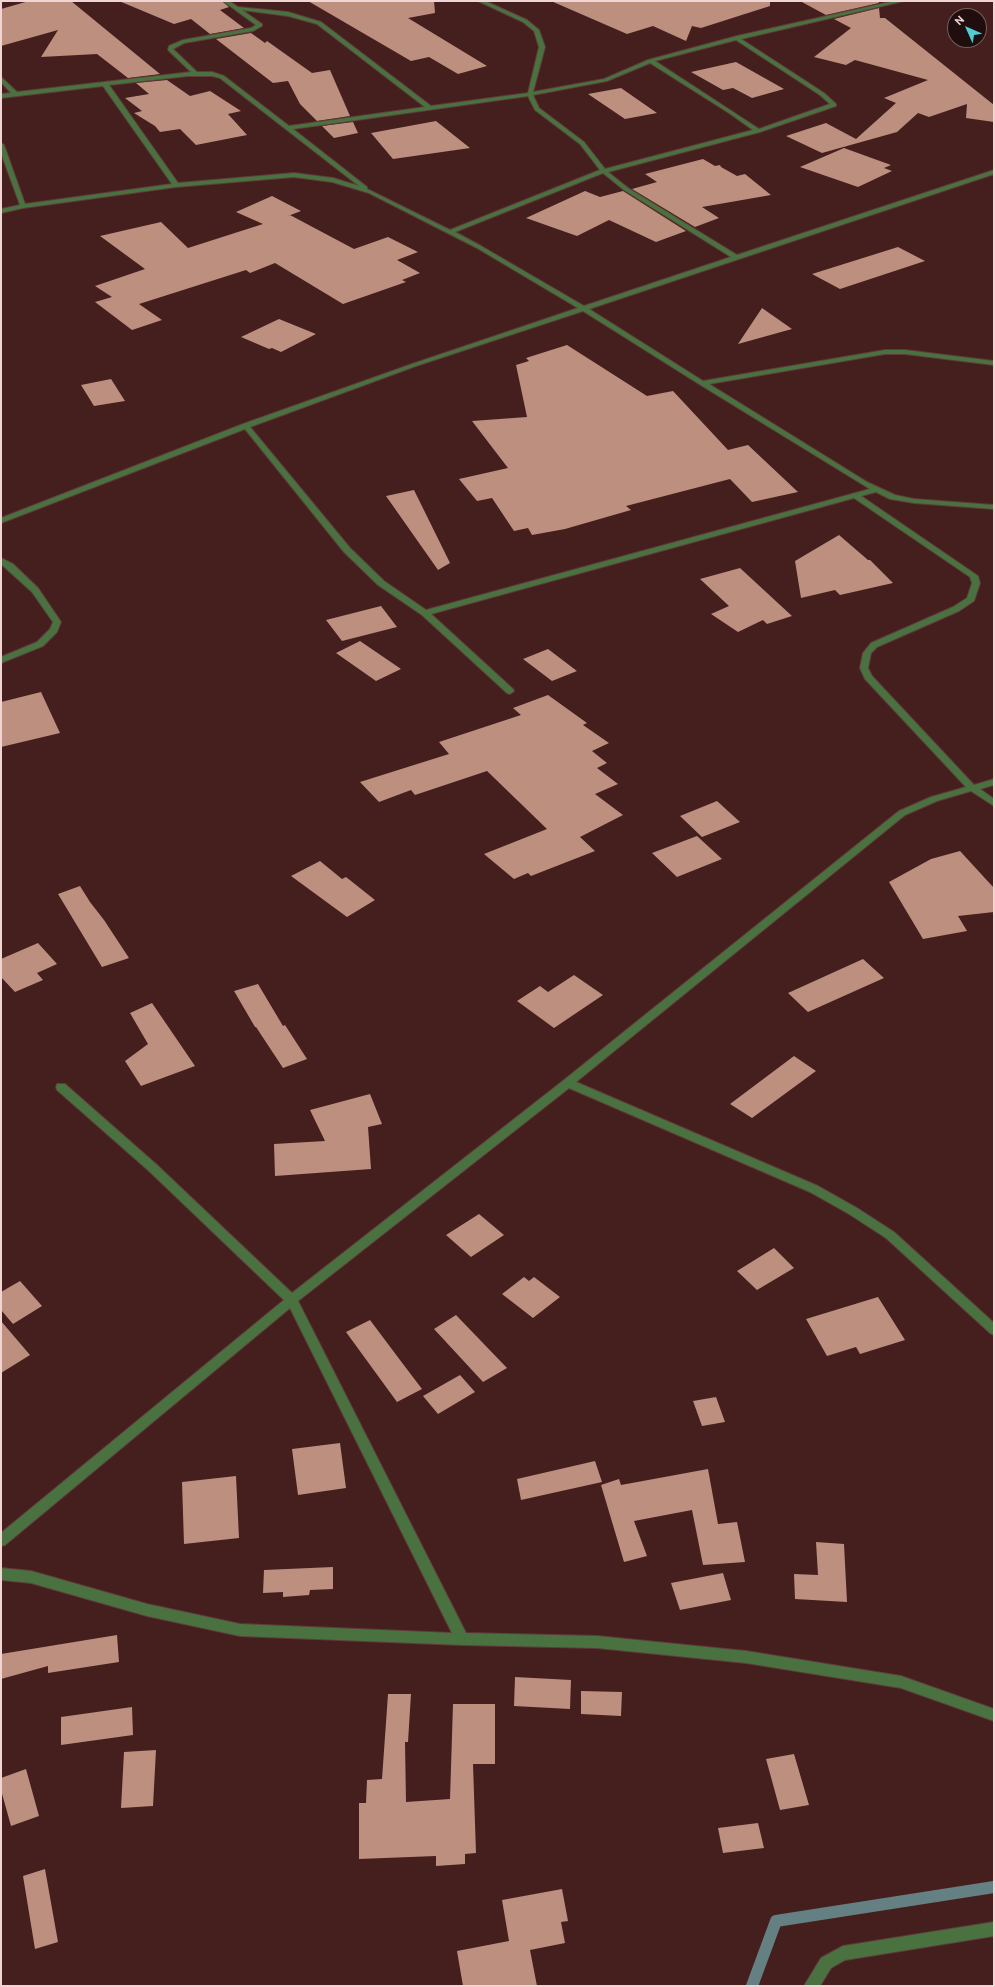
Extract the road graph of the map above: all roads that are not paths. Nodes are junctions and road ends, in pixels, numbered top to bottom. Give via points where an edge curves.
1 (226, 1) edge
2 (481, 1) edge
3 (901, 1) edge
4 (238, 8) junction
5 (737, 38) junction
6 (650, 61) junction
7 (196, 74) junction
8 (1, 79) edge
9 (105, 84) junction
10 (530, 94) junction
11 (16, 95) junction
12 (1, 96) edge
13 (429, 107) junction
14 (286, 128) junction
15 (758, 131) junction
16 (1, 145) edge
17 (604, 171) junction
18 (994, 172) edge
19 (176, 185) junction
20 (371, 192) junction
21 (23, 206) junction
22 (1, 211) edge
23 (450, 232) junction
24 (738, 258) junction
25 (584, 309) junction
26 (994, 363) edge
27 (701, 383) junction
28 (246, 426) junction
29 (876, 490) junction
30 (855, 496) junction
31 (994, 507) edge
32 (1, 521) edge
33 (1, 560) edge
34 (425, 613) junction
35 (1, 660) edge
36 (510, 691) dead end
37 (994, 782) edge
38 (971, 787) junction
39 (994, 804) edge
40 (568, 1083) junction
41 (61, 1087) dead end
42 (292, 1300) junction
43 (994, 1330) edge
44 (1, 1541) edge
45 (1, 1574) edge
46 (462, 1639) junction
47 (994, 1715) edge
48 (994, 1929) edge
49 (811, 1986) edge

1 - 4 street
2 - 10 street via 536,30 542,47
3 - 5 street
4 - 7 street via 260,24 253,28 183,42 170,48
4 - 13 street via 288,14 319,23
5 - 6 street
5 - 15 street via 822,94 834,105
6 - 10 street via 605,80
6 - 15 street
7 - 9 street
7 - 14 street via 222,77
8 - 11 street
9 - 11 street
9 - 19 street
10 - 13 street
10 - 17 street via 537,110 582,143
11 - 12 street
13 - 14 street
14 - 20 street
15 - 17 street
16 - 21 street
17 - 23 street
17 - 24 street via 626,189
18 - 24 street
19 - 20 street via 294,175 333,180
19 - 21 street
20 - 23 street
21 - 22 street
23 - 25 street
24 - 25 street
25 - 27 street
25 - 28 street via 414,365
26 - 27 street via 905,352 885,352
27 - 29 street
28 - 32 street
28 - 34 street via 347,550 381,583
29 - 30 street
29 - 31 street via 914,501
30 - 34 street
30 - 38 street via 974,576 976,584 971,599 956,609 874,645 867,653 864,668 868,677
33 - 35 street via 35,590 57,622 54,630 40,644
34 - 36 street
37 - 38 street
38 - 39 street
38 - 40 street via 902,813
40 - 42 street
40 - 43 street via 814,1189 853,1211 890,1235
41 - 42 street via 153,1168
42 - 44 street
42 - 46 street
45 - 46 street via 31,1577 147,1610 240,1630
46 - 47 street via 597,1642 746,1657 902,1682
48 - 49 street via 843,1953 826,1963

